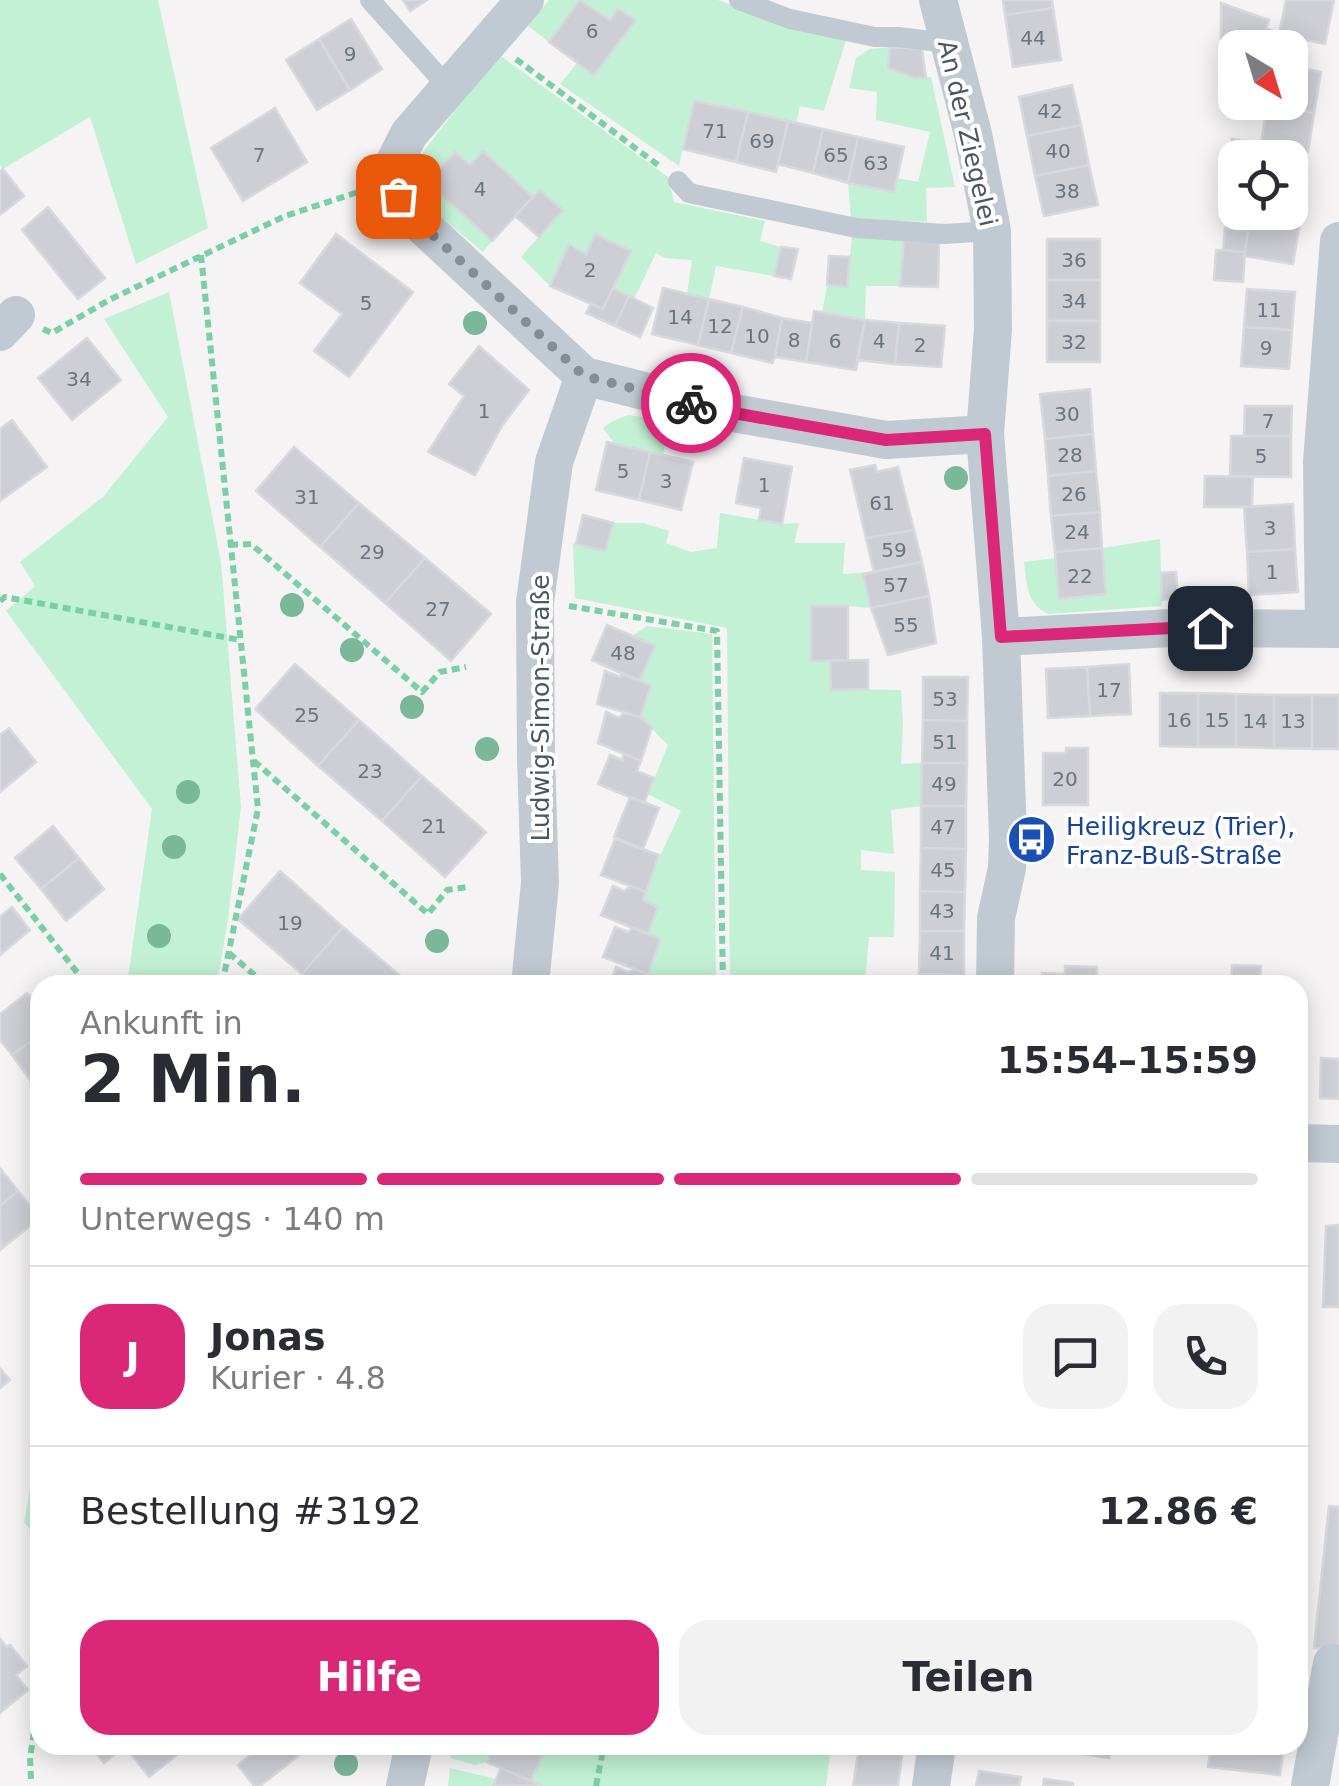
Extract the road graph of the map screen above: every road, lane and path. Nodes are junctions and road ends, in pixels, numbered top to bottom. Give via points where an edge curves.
1 (370, 0) edge
2 (525, 0) edge
3 (739, 0) edge
4 (938, 0) edge
5 (493, 38) junction
6 (948, 43) junction
7 (448, 87) junction
8 (678, 181) joint
9 (360, 192) dead end
10 (992, 231) junction
11 (1339, 241) edge
12 (201, 255) junction
13 (8, 324) edge
14 (584, 376) junction
15 (985, 434) junction
16 (230, 545) junction
17 (0, 601) edge
18 (566, 606) dead end
19 (1332, 629) edge
20 (1001, 637) junction
21 (240, 640) junction
22 (466, 668) dead end
23 (252, 760) junction
24 (0, 874) edge
25 (467, 887) dead end
26 (229, 953) junction
27 (79, 975) edge
28 (224, 975) edge
29 (254, 975) edge
30 (531, 975) edge
31 (723, 975) edge
32 (994, 975) edge
33 (1308, 1143) edge
34 (1339, 1144) edge
35 (1323, 1662) edge
36 (30, 1755) edge
37 (412, 1755) edge
38 (602, 1755) edge
39 (936, 1755) edge
40 (31, 1779) dead end
41 (405, 1786) edge
42 (596, 1786) edge
43 (931, 1786) edge
44 (1310, 1786) edge

1 - 7 lane
2 - 5 street
3 - 6 lane via 875,37
4 - 6 street, An der Ziegelei
5 - 7 street
5 - 8 path
6 - 10 street, An der Ziegelei
7 - 14 street via 406,138 387,177 410,214
8 - 10 lane via 689,193 856,228
9 - 12 path
10 - 15 street, An der Ziegelei
11 - 19 street via 1322,462
12 - 13 path via 52,333
12 - 16 path
14 - 15 street via 728,412 886,440
14 - 30 street, Ludwig-Simon-Straße via 554,462 535,602 540,883
15 - 20 street, An der Ziegelei
16 - 21 path
16 - 22 path via 251,544 422,692 440,672
17 - 21 path
18 - 31 path via 717,631
19 - 20 street
20 - 32 street, An der Ziegelei via 1008,868 996,918
21 - 23 path
23 - 25 path via 428,914 447,890
23 - 26 path via 258,809
24 - 27 path
26 - 28 path
26 - 29 path
33 - 34 street
35 - 44 street
36 - 40 path
37 - 41 street
38 - 42 path
39 - 43 street

